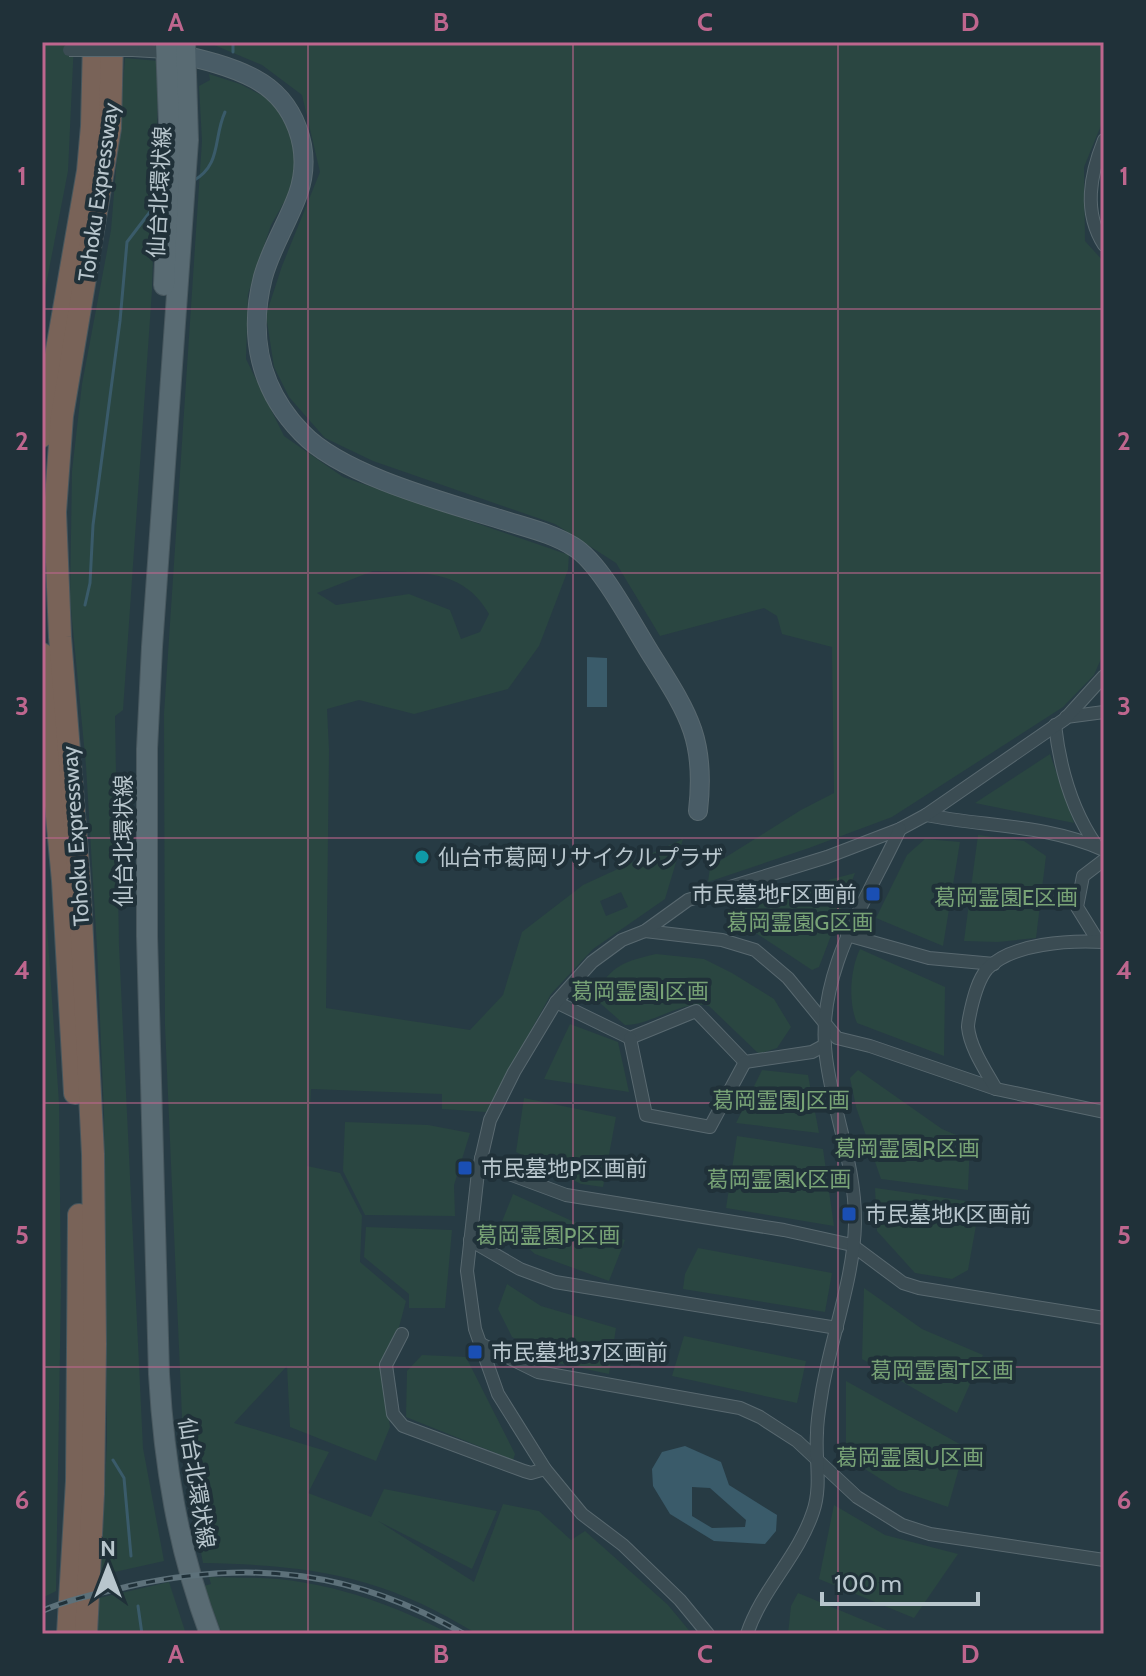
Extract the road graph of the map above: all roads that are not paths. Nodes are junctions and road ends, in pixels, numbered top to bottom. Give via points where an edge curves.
1 (94, 42) edge
2 (122, 46) edge
3 (176, 48) edge
4 (69, 50) dead end
5 (1104, 140) edge
6 (174, 221) junction
7 (1104, 245) edge
8 (42, 436) edge
9 (42, 654) edge
10 (1104, 676) edge
11 (1104, 712) edge
12 (1061, 721) junction
13 (698, 811) dead end
14 (926, 815) junction
15 (900, 829) junction
16 (1100, 848) edge
17 (1104, 860) edge
18 (645, 931) junction
19 (847, 935) junction
20 (1101, 941) edge
21 (994, 964) junction
22 (556, 1002) junction
23 (825, 1022) junction
24 (630, 1038) junction
25 (825, 1045) junction
26 (745, 1062) junction
27 (996, 1089) junction
28 (1104, 1112) edge
29 (481, 1158) junction
30 (470, 1240) junction
31 (852, 1245) junction
32 (1104, 1318) edge
33 (837, 1328) junction
34 (402, 1334) dead end
35 (481, 1344) junction
36 (817, 1460) junction
37 (545, 1469) junction
38 (1104, 1560) edge
39 (68, 1634) edge
40 (86, 1634) edge
41 (196, 1634) edge
42 (210, 1634) edge
43 (708, 1634) edge
44 (747, 1634) edge

1 - 8 highway, Tohoku Expressway via 88,171
2 - 3 street
2 - 4 street, bridge
2 - 40 highway, Tohoku Expressway via 62,416 55,512 92,1139 95,1344
3 - 6 main road, 仙台北環状線 via 179,144
3 - 13 street via 256,79 274,93 294,119 303,148 299,192 264,275 258,303 257,348 277,401 301,432 335,460 537,531 580,552 596,568 694,730 701,780
5 - 7 street via 1090,194
6 - 41 main road, 仙台北環状線 via 138,645 134,945 151,1449 170,1556
6 - 42 main road, 仙台北環状線 via 149,700 147,936 163,1435 175,1518
9 - 39 highway, Tohoku Expressway via 63,881 78,1180 80,1360
10 - 12 street
11 - 12 street
12 - 14 street
12 - 16 street via 1067,789
14 - 15 street
14 - 16 street via 1025,826
15 - 18 street via 688,900
15 - 19 street
17 - 20 street via 1083,876 1077,907
18 - 22 street via 592,962
18 - 23 street via 722,940 755,950 788,978
19 - 21 street via 929,958
19 - 23 street
20 - 21 street via 1044,945
21 - 27 street via 974,994 968,1027
22 - 24 street
22 - 29 street via 490,1120
23 - 25 street
23 - 27 street via 837,1038
24 - 26 street via 696,1011
24 - 26 street via 646,1115 710,1127
25 - 26 street via 812,1052
25 - 31 street via 851,1169
27 - 28 street
29 - 30 street
29 - 31 street via 566,1195
30 - 33 street via 555,1282
30 - 35 street via 467,1271
31 - 32 street via 903,1283 919,1288
31 - 33 street
33 - 36 street via 823,1389
34 - 37 street via 386,1365 397,1421 524,1471
35 - 36 street via 538,1372 740,1408 797,1441
35 - 37 street via 498,1394
36 - 38 street via 857,1497 902,1525 930,1534
36 - 44 street via 818,1485 806,1529 758,1606
37 - 43 street via 582,1514 623,1545

